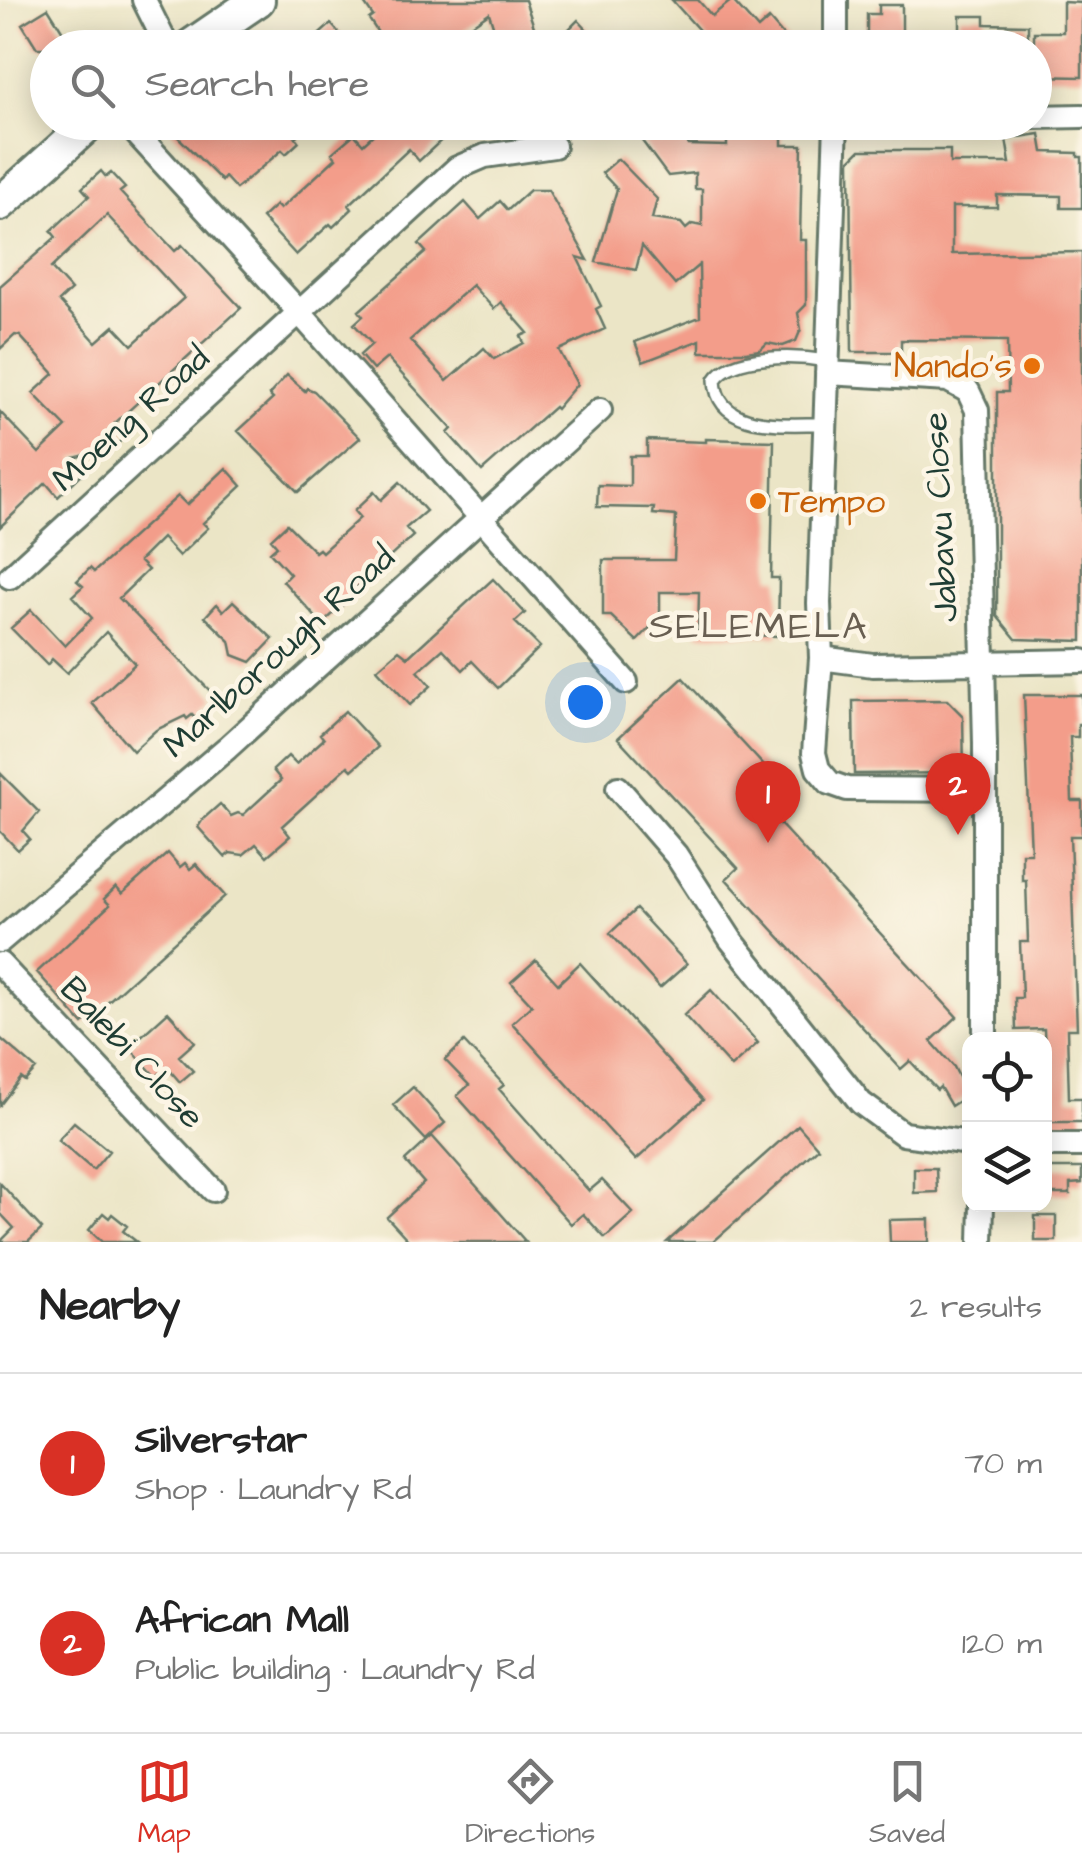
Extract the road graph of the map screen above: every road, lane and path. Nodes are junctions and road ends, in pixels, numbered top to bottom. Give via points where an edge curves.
1 (144, 0) edge
2 (258, 0) edge
3 (836, 0) edge
4 (159, 30) edge
5 (214, 30) edge
6 (836, 30) edge
7 (1082, 116) edge
8 (1052, 117) edge
9 (71, 140) edge
10 (142, 140) edge
11 (837, 140) edge
12 (554, 146) dead end
13 (0, 204) edge
14 (300, 312) junction
15 (827, 367) junction
16 (600, 410) dead end
17 (825, 424) junction
18 (481, 516) junction
19 (10, 577) dead end
20 (821, 658) junction
21 (1082, 661) edge
22 (983, 663) junction
23 (626, 682) dead end
24 (618, 788) dead end
25 (984, 790) junction
26 (0, 941) edge
27 (0, 964) edge
28 (985, 1032) edge
29 (962, 1142) edge
30 (1052, 1144) edge
31 (1082, 1145) edge
32 (212, 1190) dead end
33 (982, 1212) edge
34 (981, 1242) edge

1 - 4 street
2 - 5 street
3 - 6 street
7 - 8 street
9 - 13 street
10 - 14 street
11 - 15 street
12 - 14 street, Moeng Road via 485,156 456,168
14 - 18 street
14 - 19 street, Moeng Road
15 - 17 street
15 - 17 lane via 798,358 748,362 729,366 715,380 719,401 741,418
15 - 22 street, Jabavu Close via 948,380 968,391 977,410
16 - 18 street, Marlborough Road
17 - 20 street
18 - 23 street
18 - 26 street, Marlborough Road via 338,650
20 - 22 street via 873,665
20 - 25 street via 814,753 830,784
21 - 22 street
22 - 25 street, Jabavu Close
24 - 29 street via 676,855 752,968 860,1102 902,1134
25 - 28 street, Jabavu Close
27 - 32 street, Balebi Close
30 - 31 street
33 - 34 street

